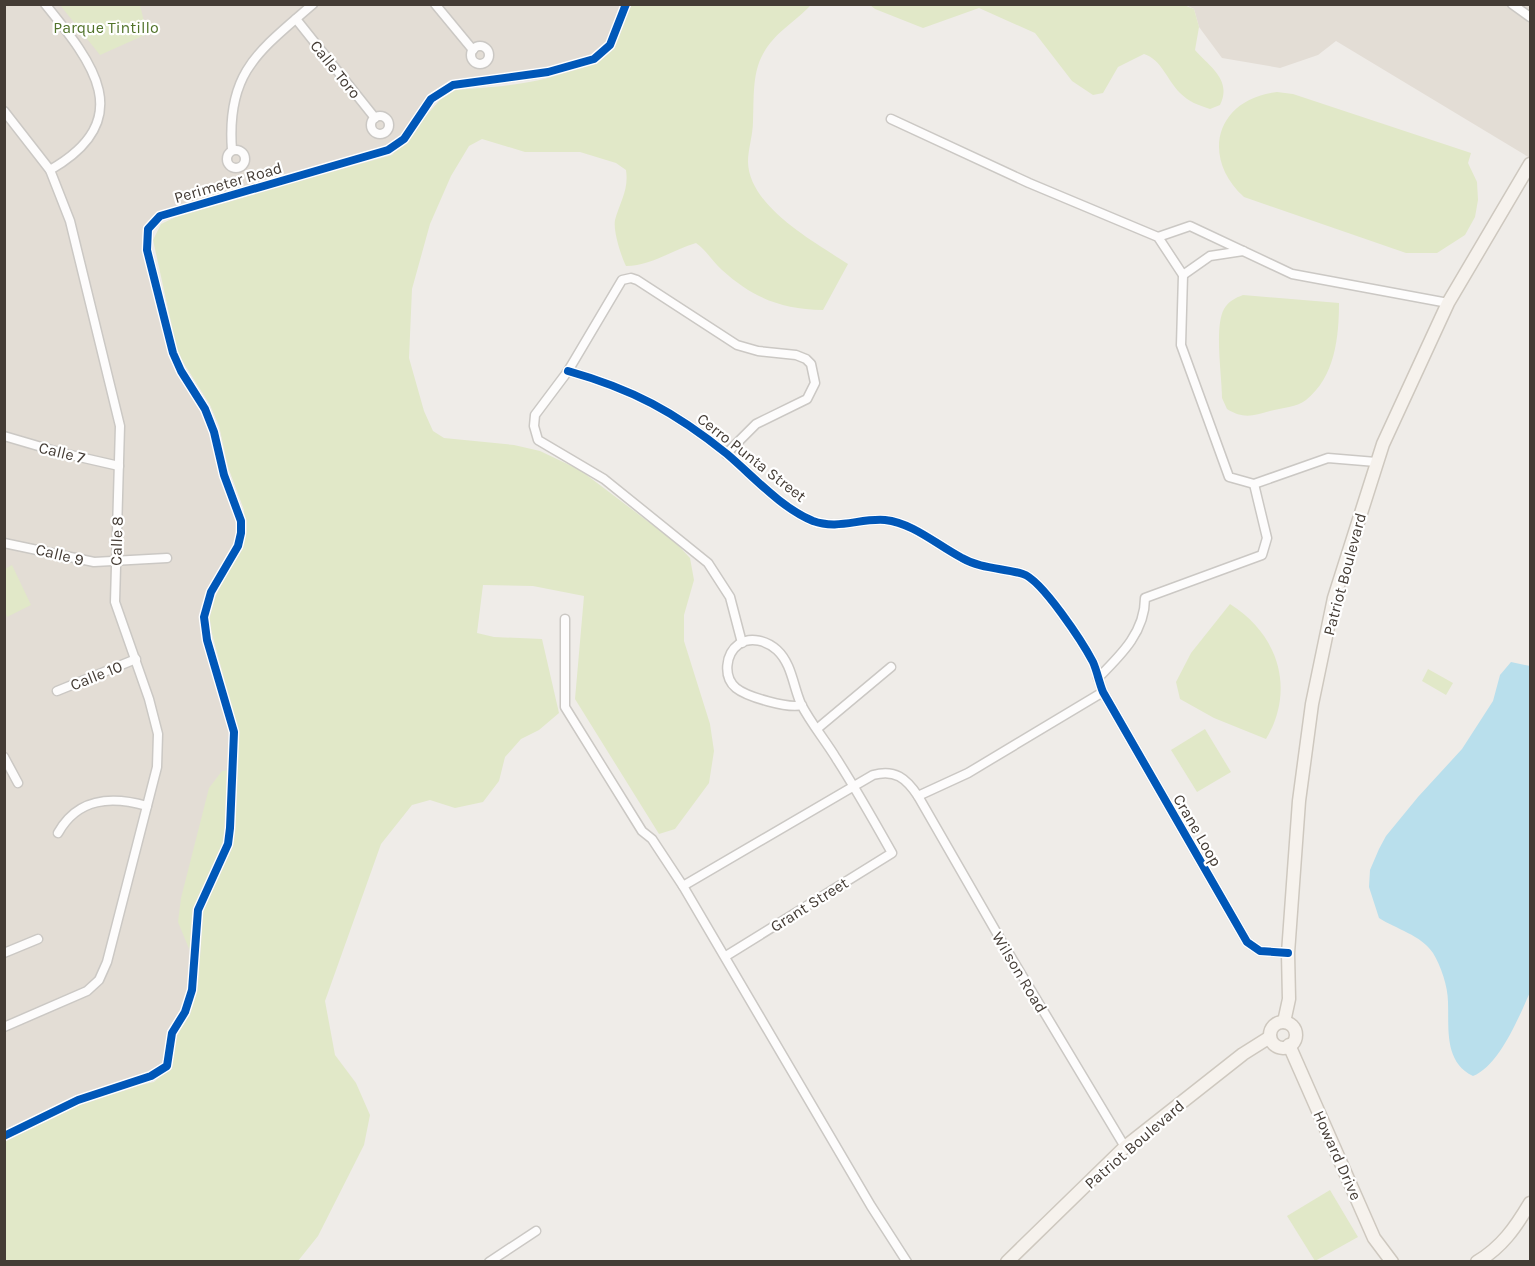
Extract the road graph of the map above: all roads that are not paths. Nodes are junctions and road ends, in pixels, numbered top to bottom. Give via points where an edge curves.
1 (45, 4) edge
2 (314, 4) edge
3 (435, 4) edge
4 (626, 4) edge
5 (1512, 4) edge
6 (1530, 17) edge
7 (296, 19) junction
8 (473, 50) dead end
9 (4, 111) edge
10 (375, 118) dead end
11 (891, 118) dead end
12 (232, 150) dead end
13 (1530, 164) edge
14 (50, 170) junction
15 (1158, 237) junction
16 (1244, 251) junction
17 (1183, 275) junction
18 (1448, 303) junction
19 (568, 371) junction
20 (4, 436) edge
21 (726, 454) junction
22 (1376, 462) junction
23 (119, 466) junction
24 (1254, 483) junction
25 (4, 543) edge
26 (167, 558) dead end
27 (115, 562) junction
28 (565, 619) dead end
29 (742, 643) junction
30 (136, 659) junction
31 (891, 667) dead end
32 (1098, 678) junction
33 (57, 691) dead end
34 (1103, 692) junction
35 (802, 705) junction
36 (818, 728) junction
37 (4, 757) edge
38 (18, 783) dead end
39 (853, 784) junction
40 (918, 796) junction
41 (147, 806) junction
42 (58, 833) dead end
43 (684, 886) junction
44 (38, 939) dead end
45 (4, 953) edge
46 (1288, 953) junction
47 (726, 956) junction
48 (1284, 1022) junction
49 (4, 1027) edge
50 (1270, 1038) junction
51 (1289, 1046) junction
52 (4, 1136) edge
53 (1125, 1147) junction
54 (1530, 1203) edge
55 (536, 1231) dead end
56 (489, 1262) edge
57 (907, 1262) edge
58 (1007, 1262) edge
59 (1392, 1262) edge
60 (1477, 1262) edge

1 - 14 street via 83,52 100,92 96,119 83,146
2 - 7 street
3 - 8 street
4 - 52 street, Perimeter Road via 610,45 594,59 548,72 453,85 430,99 404,139 388,150 160,216 148,229 147,250 173,353 205,409 241,521 238,546 211,592 204,617 234,732 228,844 198,910 192,990 172,1033 167,1066 151,1077 78,1100
5 - 6 street
7 - 10 street, Calle Toro
7 - 12 street via 245,70 233,104
9 - 14 street, Calle 8
11 - 15 street via 1029,183
13 - 18 street, Patriot Boulevard
14 - 23 street, Calle 8 via 70,221 117,416
15 - 16 street via 1190,226
15 - 17 street
16 - 17 street via 1210,256
16 - 18 street via 1292,274
17 - 24 street via 1181,345 1229,477
18 - 22 street, Patriot Boulevard
19 - 21 street, Cerro Punta Street via 608,382 652,401 681,418
19 - 21 street, Cerro Punta Street via 618,283 632,278 737,345 806,359 814,377 811,395 756,424
19 - 29 street, Cerro Punta Street via 535,415 538,440 604,479 708,563 730,597
20 - 23 street, Calle 7
21 - 32 street, Cerro Punta Street via 813,520 838,526 884,520 897,523 967,561 1032,579 1084,647
22 - 24 street via 1328,458
22 - 46 street, Patriot Boulevard via 1334,598 1312,704 1299,801
23 - 27 street, Calle 8
24 - 32 street via 1267,538 1262,555 1145,598 1145,615 1139,631
25 - 27 street, Calle 9 via 94,562
26 - 27 street, Calle 9
27 - 30 street, Calle 8 via 115,602
28 - 43 street via 565,707 642,831 652,839
29 - 35 street via 759,641 778,651 788,665
29 - 35 street via 727,664 729,679 737,689 784,705
30 - 33 street, Calle 10
30 - 41 street, Calle 8 via 159,741
31 - 36 street
32 - 34 street, Cerro Punta Street
34 - 40 street via 968,773
34 - 46 street, Crane Loop via 1247,942 1260,951
35 - 36 street
36 - 39 street
37 - 38 street
39 - 40 street via 873,775 895,773 908,780
39 - 43 street
39 - 47 street, Grant Street via 892,853
40 - 53 street, Wilson Road
41 - 42 street via 123,799 100,801 65,819
41 - 49 street, Calle 8 via 99,980 87,991
43 - 47 street
44 - 45 street
46 - 48 street, Patriot Boulevard via 1289,999
47 - 57 street
48 - 50 street via 1273,1026
48 - 51 street via 1295,1032
50 - 51 street via 1278,1046
50 - 53 street, Patriot Boulevard via 1243,1054
51 - 59 street, Howard Drive via 1374,1238
53 - 58 street, Patriot Boulevard
54 - 60 street via 1496,1251
55 - 56 street

